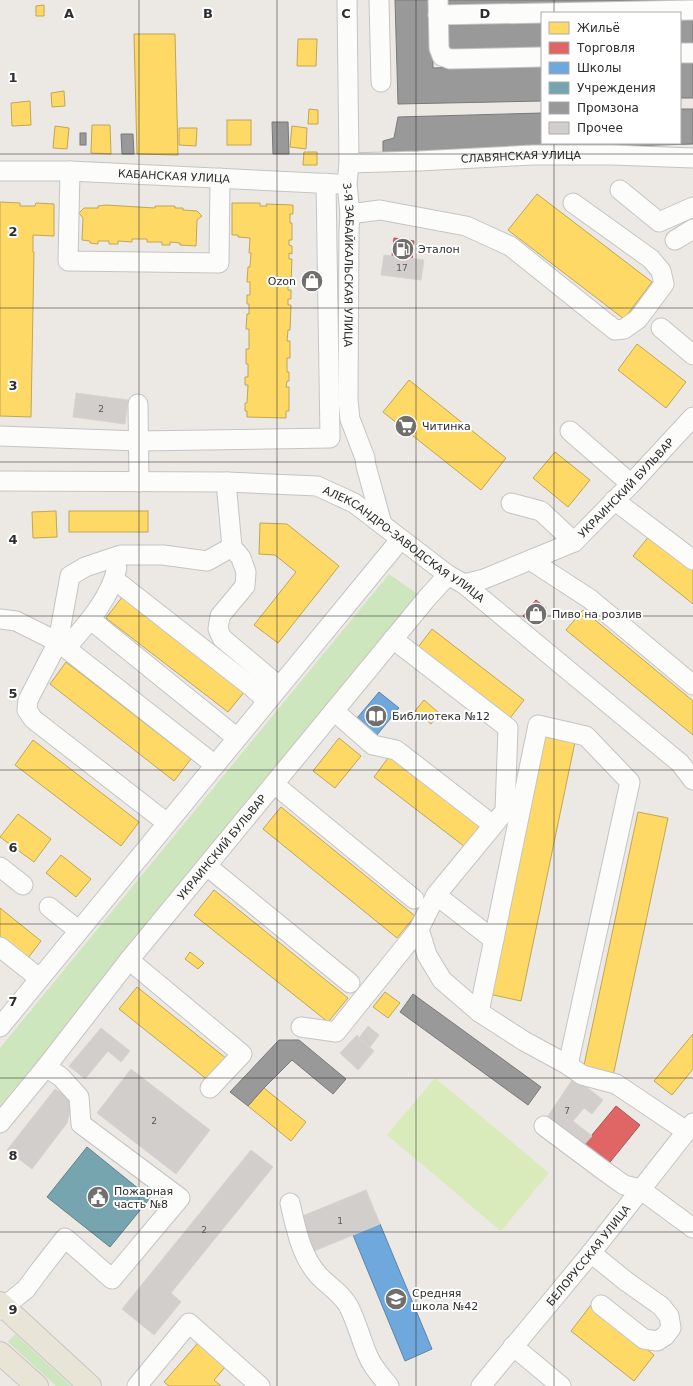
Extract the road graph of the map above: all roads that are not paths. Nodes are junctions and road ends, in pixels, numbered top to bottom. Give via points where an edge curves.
1 (347, 0) edge
2 (379, 0) edge
3 (438, 8) edge
4 (693, 10) edge
5 (681, 53) edge
6 (693, 53) edge
7 (541, 57) edge
8 (381, 82) dead end
9 (693, 158) edge
10 (349, 163) junction
11 (0, 171) edge
12 (70, 171) junction
13 (220, 178) junction
14 (326, 183) junction
15 (347, 184) junction
16 (620, 190) dead end
17 (573, 203) dead end
18 (693, 206) edge
19 (350, 214) junction
20 (693, 229) edge
21 (675, 240) dead end
22 (661, 328) dead end
23 (693, 355) edge
24 (138, 404) dead end
25 (692, 421) edge
26 (570, 431) dead end
27 (0, 436) edge
28 (139, 441) junction
29 (0, 481) edge
30 (139, 482) junction
31 (227, 482) junction
32 (631, 484) junction
33 (614, 500) junction
34 (511, 503) dead end
35 (382, 524) junction
36 (400, 540) junction
37 (574, 542) junction
38 (232, 547) junction
39 (121, 556) junction
40 (530, 560) junction
41 (693, 560) edge
42 (448, 575) junction
43 (115, 580) junction
44 (464, 584) junction
45 (0, 619) edge
46 (91, 620) junction
47 (393, 639) junction
48 (62, 645) junction
49 (693, 685) edge
50 (279, 686) junction
51 (267, 701) junction
52 (334, 711) junction
53 (236, 738) junction
54 (215, 764) junction
55 (693, 780) edge
56 (274, 784) junction
57 (166, 824) junction
58 (493, 825) junction
59 (207, 866) junction
60 (0, 867) edge
61 (23, 885) dead end
62 (436, 895) junction
63 (414, 899) dead end
64 (49, 907) dead end
65 (419, 929) junction
66 (78, 930) junction
67 (494, 940) junction
68 (0, 947) edge
69 (129, 960) junction
70 (39, 978) junction
71 (350, 983) dead end
72 (6, 1008) edge
73 (479, 1012) junction
74 (0, 1027) edge
75 (301, 1027) dead end
76 (568, 1065) junction
77 (46, 1067) junction
78 (210, 1088) dead end
79 (0, 1123) edge
80 (544, 1126) dead end
81 (689, 1127) edge
82 (640, 1189) junction
83 (290, 1203) dead end
84 (693, 1228) edge
85 (590, 1253) junction
86 (601, 1305) dead end
87 (1, 1306) edge
88 (513, 1346) junction
89 (0, 1353) edge
90 (37, 1386) edge
91 (90, 1386) edge
92 (138, 1386) edge
93 (260, 1386) edge
94 (389, 1386) edge
95 (481, 1386) edge
96 (561, 1386) edge

1 - 10 street, 3-Я ЗАБАЙКАЛЬСКАЯ УЛИЦА
2 - 8 street
3 - 4 street
3 - 7 street via 439,48 442,56 450,59
5 - 6 street
9 - 10 street, СЛАВЯНСКАЯ УЛИЦА via 532,154
10 - 15 street, 3-Я ЗАБАЙКАЛЬСКАЯ УЛИЦА
11 - 12 street, КАБАНСКАЯ УЛИЦА
12 - 13 street, КАБАНСКАЯ УЛИЦА
12 - 13 street via 68,261 219,263
13 - 14 street, КАБАНСКАЯ УЛИЦА
14 - 15 street, КАБАНСКАЯ УЛИЦА
14 - 28 street via 330,438
15 - 19 street, 3-Я ЗАБАЙКАЛЬСКАЯ УЛИЦА
16 - 18 street via 659,222
17 - 19 street via 651,259 661,271 664,284 638,319 624,328 615,330 510,246 466,226 380,210
19 - 35 street, 3-Я ЗАБАЙКАЛЬСКАЯ УЛИЦА via 348,400 350,419 365,458
20 - 21 street
22 - 23 street
24 - 28 street
25 - 32 street, УКРАИНСКИЙ БУЛЬВАР
26 - 32 street
27 - 28 street
28 - 30 street
29 - 30 street, АЛЕКСАНДРО-ЗАВОДСКАЯ УЛИЦА
30 - 31 street, АЛЕКСАНДРО-ЗАВОДСКАЯ УЛИЦА
31 - 35 street, АЛЕКСАНДРО-ЗАВОДСКАЯ УЛИЦА via 317,486 354,503
31 - 38 street
32 - 33 street, УКРАИНСКИЙ БУЛЬВАР
33 - 37 street, УКРАИНСКИЙ БУЛЬВАР
33 - 41 street
34 - 37 street via 541,511
35 - 36 street, АЛЕКСАНДРО-ЗАВОДСКАЯ УЛИЦА
36 - 42 street, АЛЕКСАНДРО-ЗАВОДСКАЯ УЛИЦА
36 - 50 street
37 - 40 street, УКРАИНСКИЙ БУЛЬВАР
38 - 39 street via 207,561 163,555
38 - 50 street via 241,558 246,572 245,586 220,616 218,628 222,638
39 - 43 street
39 - 48 street via 86,567 70,576
40 - 44 street, УКРАИНСКИЙ БУЛЬВАР
40 - 49 street via 590,600
42 - 44 street, АЛЕКСАНДРО-ЗАВОДСКАЯ УЛИЦА
42 - 47 street, УКРАИНСКИЙ БУЛЬВАР
43 - 46 street
43 - 51 street
44 - 55 street, АЛЕКСАНДРО-ЗАВОДСКАЯ УЛИЦА via 680,763
45 - 48 street via 16,621
46 - 48 street
46 - 53 street
47 - 52 street, УКРАИНСКИЙ БУЛЬВАР
47 - 58 street via 508,728 505,811
48 - 54 street
48 - 57 street via 28,700 27,710 33,720
50 - 51 street
51 - 53 street
52 - 56 street, УКРАИНСКИЙ БУЛЬВАР
52 - 58 street via 373,745 396,750
53 - 54 street
54 - 57 street
56 - 59 street, УКРАИНСКИЙ БУЛЬВАР
56 - 63 street
57 - 66 street
58 - 62 street
59 - 69 street, УКРАИНСКИЙ БУЛЬВАР
59 - 71 street
60 - 61 street
62 - 65 street
62 - 67 street
64 - 66 street
65 - 73 street via 427,955 442,980
65 - 75 street via 336,1032
66 - 70 street
67 - 73 street
67 - 76 street via 538,726 586,736 630,782
68 - 70 street
69 - 77 street, УКРАИНСКИЙ БУЛЬВАР
69 - 78 street via 242,1054
70 - 72 street
72 - 74 street
73 - 76 street
76 - 81 street via 582,1075 616,1084
77 - 79 street, УКРАИНСКИЙ БУЛЬВАР
77 - 87 street via 61,1077 79,1098 82,1124 180,1198 112,1279 65,1238 26,1289
80 - 82 street via 624,1185
81 - 82 street, БЕЛОРУССКАЯ УЛИЦА
82 - 84 street
82 - 85 street, БЕЛОРУССКАЯ УЛИЦА
83 - 94 street via 305,1256 319,1276 349,1306 367,1355
85 - 86 street via 661,1306 669,1316 671,1328 657,1341 644,1339
85 - 88 street, БЕЛОРУССКАЯ УЛИЦА
87 - 91 main road
88 - 95 street, БЕЛОРУССКАЯ УЛИЦА
88 - 96 street
89 - 90 main road
92 - 93 street via 189,1323

